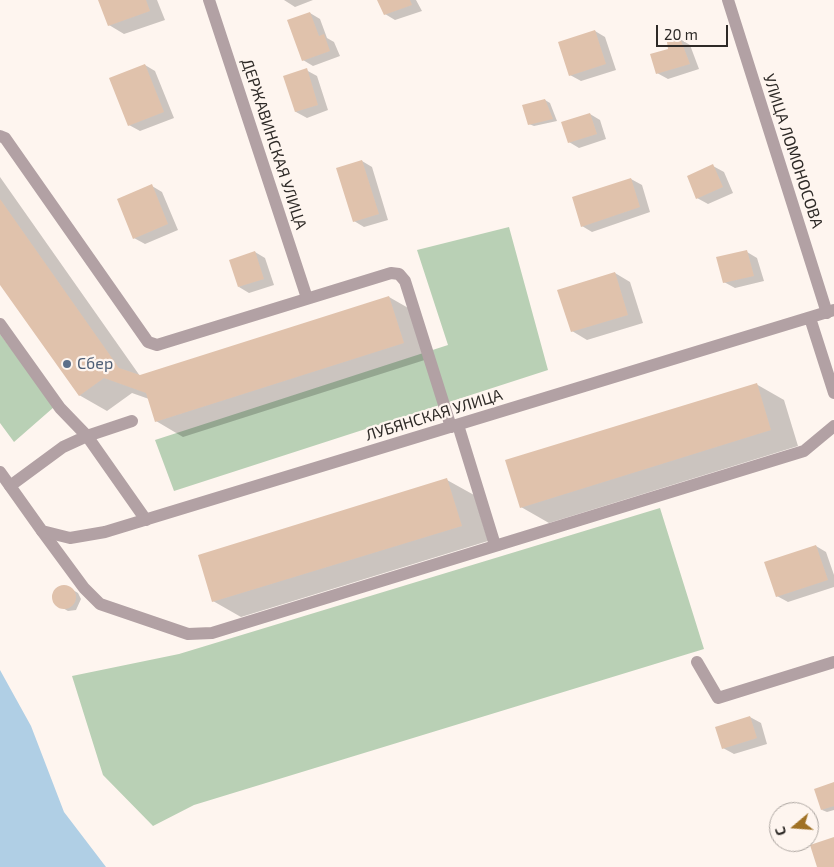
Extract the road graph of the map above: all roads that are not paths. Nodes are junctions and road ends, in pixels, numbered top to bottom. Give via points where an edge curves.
1 (209, 0) edge
2 (728, 0) edge
3 (0, 136) edge
4 (307, 298) junction
5 (830, 311) edge
6 (810, 318) junction
7 (0, 324) edge
8 (834, 393) edge
9 (132, 421) dead end
10 (455, 426) junction
11 (834, 426) edge
12 (87, 436) junction
13 (0, 472) edge
14 (10, 486) junction
15 (146, 520) junction
16 (42, 531) junction
17 (495, 545) junction
18 (697, 662) dead end
19 (834, 662) edge

1 - 4 street, ДЕРЖАВИНСКАЯ УЛИЦА
2 - 5 street, УЛИЦА ЛОМОНОСОВА
3 - 4 street via 5,138 148,342 157,345
4 - 10 street via 390,273 399,274 406,281
5 - 6 street, ЛУБЯНСКАЯ УЛИЦА
6 - 8 street
6 - 10 street, ЛУБЯНСКАЯ УЛИЦА
7 - 12 street via 60,408
9 - 12 street
10 - 15 street, ЛУБЯНСКАЯ УЛИЦА
10 - 17 street
11 - 17 street via 804,451
12 - 14 street via 63,447
12 - 15 street
13 - 14 street
14 - 16 street
15 - 16 street, ЛУБЯНСКАЯ УЛИЦА via 70,538
16 - 17 street via 84,588 100,604 188,634 212,632
18 - 19 street via 718,698

